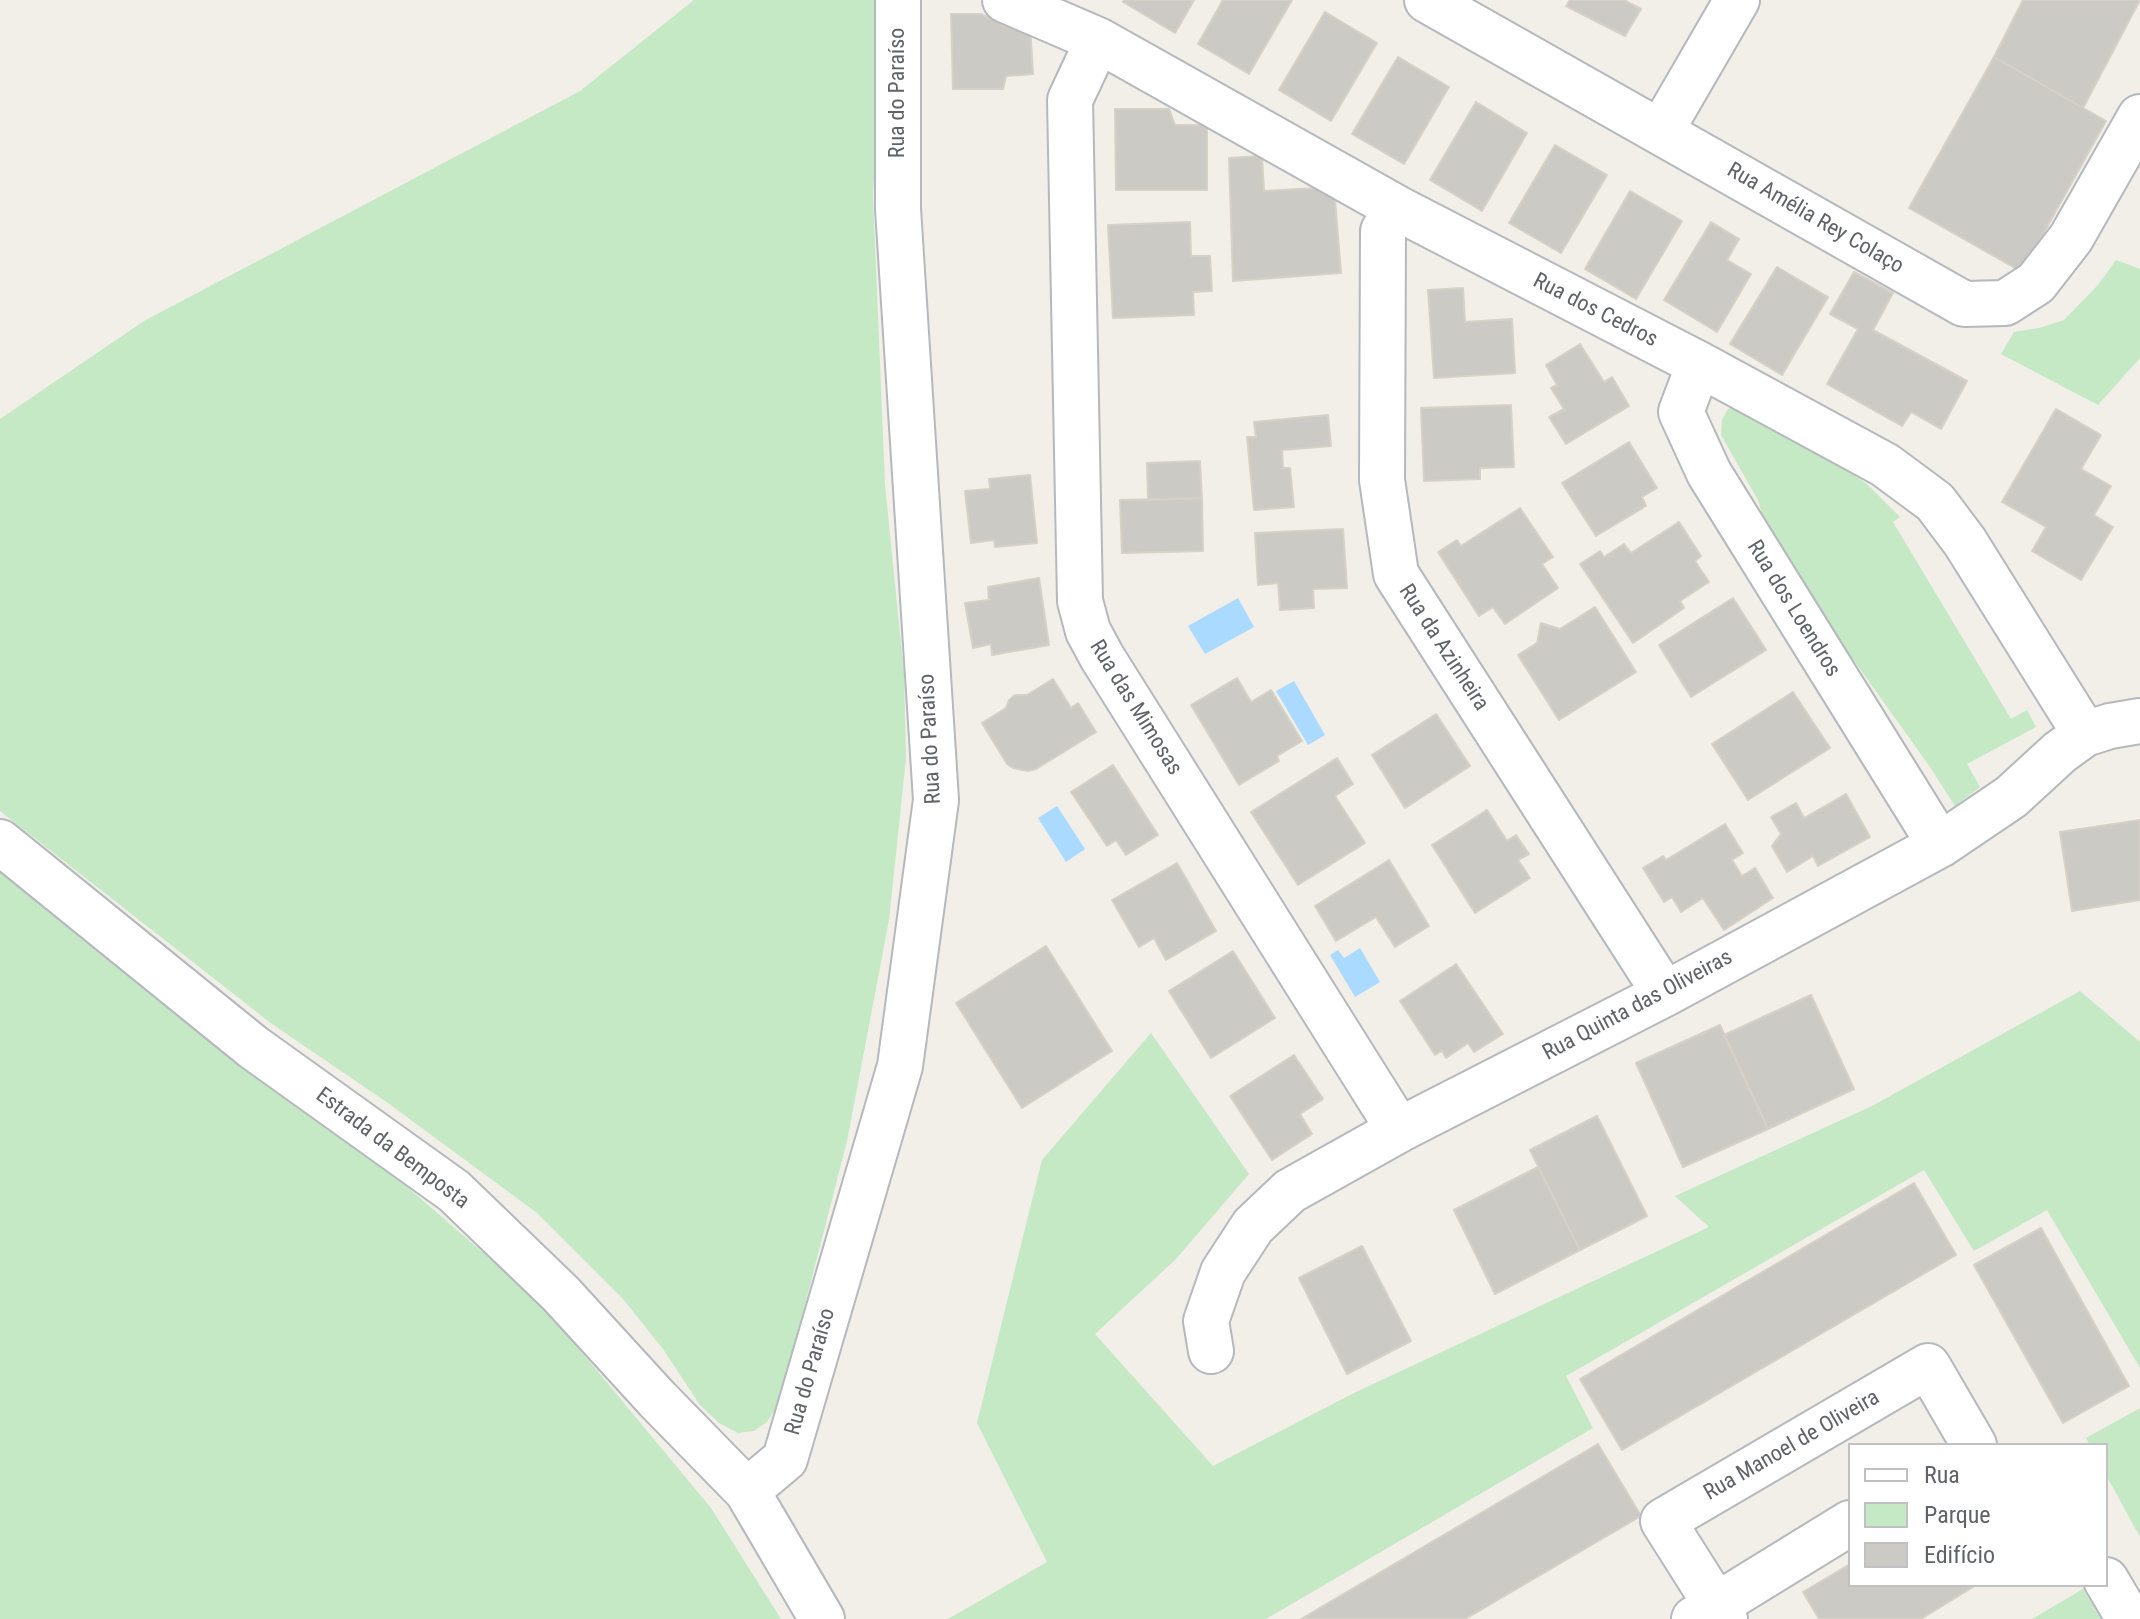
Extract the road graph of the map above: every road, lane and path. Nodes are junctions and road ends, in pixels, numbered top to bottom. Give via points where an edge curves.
1 (898, 0) edge
2 (1005, 0) edge
3 (1427, 0) edge
4 (1737, 0) edge
5 (1098, 40) junction
6 (2140, 117) edge
7 (1661, 131) junction
8 (1397, 208) junction
9 (1699, 364) junction
10 (2140, 721) edge
11 (2085, 734) junction
12 (0, 842) edge
13 (1940, 845) junction
14 (1665, 994) junction
15 (1399, 1130) junction
16 (1211, 1351) dead end
17 (1973, 1443) edge
18 (747, 1491) junction
19 (1848, 1524) edge
20 (2108, 1583) edge
21 (1712, 1615) edge
22 (822, 1619) edge
23 (2129, 1619) edge

1 - 18 street, Rua do Paraíso via 898,209 936,800 900,1066 785,1459
2 - 5 street, Rua dos Cedros
3 - 7 street, Rua Amélia Rey Colaço
4 - 7 street
5 - 8 street, Rua dos Cedros
5 - 15 street, Rua das Mimosas via 1070,100 1080,601 1088,631
6 - 7 street, Rua Amélia Rey Colaço via 2071,238 2036,283 2005,303 1964,304
8 - 9 street, Rua dos Cedros
8 - 14 street, Rua da Azinheira via 1383,231 1382,464 1396,574
9 - 11 street, Rua dos Cedros via 1885,465 1935,502
9 - 13 street, Rua dos Loendros via 1681,412 1709,473
10 - 11 street, Rua Quinta das Oliveiras
11 - 13 street, Rua Quinta das Oliveiras via 2011,797
12 - 18 street, Estrada da Bemposta via 253,1047 454,1191 561,1294
13 - 14 street, Rua Quinta das Oliveiras
14 - 15 street, Rua Quinta das Oliveiras
15 - 16 street, Rua Quinta das Oliveiras via 1290,1191 1253,1226 1223,1272 1206,1321
17 - 21 street, Rua Manoel de Oliveira via 1928,1366 1663,1521
18 - 22 street, Estrada da Bemposta
19 - 21 street, Rua Manoel de Oliveira
20 - 23 street

